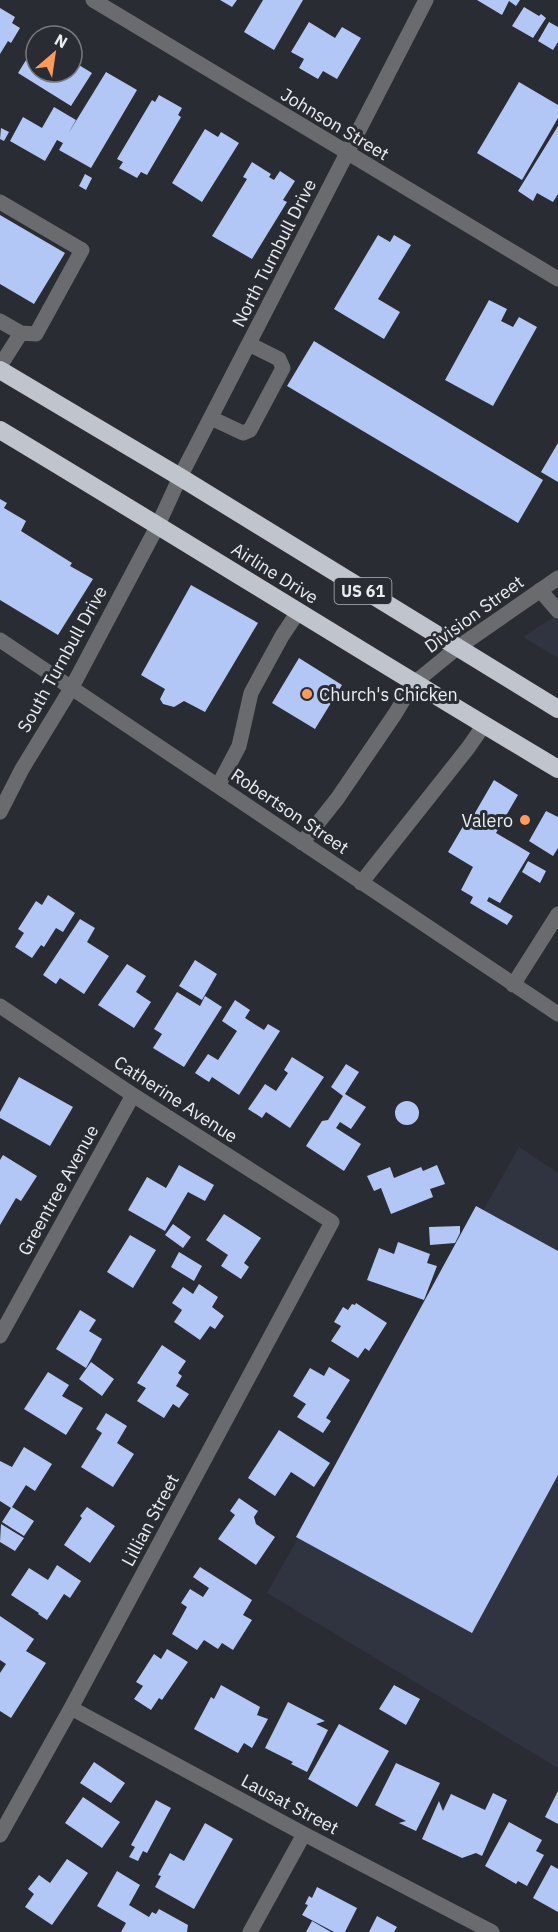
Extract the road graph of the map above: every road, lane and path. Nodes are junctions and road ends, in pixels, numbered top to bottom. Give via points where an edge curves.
1 (93, 0) edge
2 (426, 0) edge
3 (347, 154) junction
4 (0, 202) edge
5 (558, 279) edge
6 (0, 321) edge
7 (21, 333) junction
8 (249, 344) junction
9 (0, 368) edge
10 (211, 417) junction
11 (0, 430) edge
12 (180, 477) junction
13 (158, 525) junction
14 (558, 578) edge
15 (540, 590) junction
16 (558, 611) edge
17 (298, 612) junction
18 (0, 640) edge
19 (457, 648) junction
20 (413, 684) junction
21 (72, 687) junction
22 (558, 709) edge
23 (484, 725) junction
24 (558, 770) edge
25 (218, 786) junction
26 (0, 812) edge
27 (302, 843) junction
28 (361, 883) junction
29 (558, 914) edge
30 (513, 986) junction
31 (0, 1006) edge
32 (558, 1014) edge
33 (133, 1095) junction
34 (332, 1222) joint
35 (0, 1336) edge
36 (70, 1708) junction
37 (304, 1834) junction
38 (0, 1835) edge
39 (250, 1932) edge
40 (492, 1932) edge

1 - 3 street, Johnson Street
2 - 3 street, North Turnbull Drive
3 - 5 street, Johnson Street
3 - 8 street, North Turnbull Drive
4 - 7 street via 82,250 36,334
6 - 7 street
7 - 9 street
8 - 10 street, North Turnbull Drive
8 - 10 street via 279,359 283,368 250,430 243,433
9 - 12 highway, Airline Drive / US 61
10 - 12 street, North Turnbull Drive
11 - 13 highway, Airline Drive / US 61
12 - 13 street, North Turnbull Drive
12 - 19 highway, Airline Drive / US 61
13 - 17 highway, Airline Drive / US 61
13 - 21 street, South Turnbull Drive
14 - 15 street, Division Street
15 - 16 street
15 - 19 street, Division Street
17 - 20 highway, Airline Drive / US 61
17 - 25 street via 251,693 239,746
18 - 21 street, Robertson Street
19 - 20 street, Division Street
19 - 22 highway, Airline Drive / US 61
20 - 23 highway, Airline Drive / US 61
20 - 27 street, Division Street via 349,781
21 - 25 street, Robertson Street
21 - 26 street, South Turnbull Drive
23 - 24 highway, Airline Drive / US 61
23 - 28 street
25 - 27 street, Robertson Street
27 - 28 street, Robertson Street
28 - 30 street, Robertson Street
29 - 30 street
30 - 32 street, Robertson Street
31 - 33 street, Catherine Avenue
33 - 34 street, Catherine Avenue
33 - 35 street, Greentree Avenue
34 - 36 street, Lillian Street
36 - 37 street, Lausat Street
36 - 38 street, Lillian Street
37 - 39 street
37 - 40 street, Lausat Street

